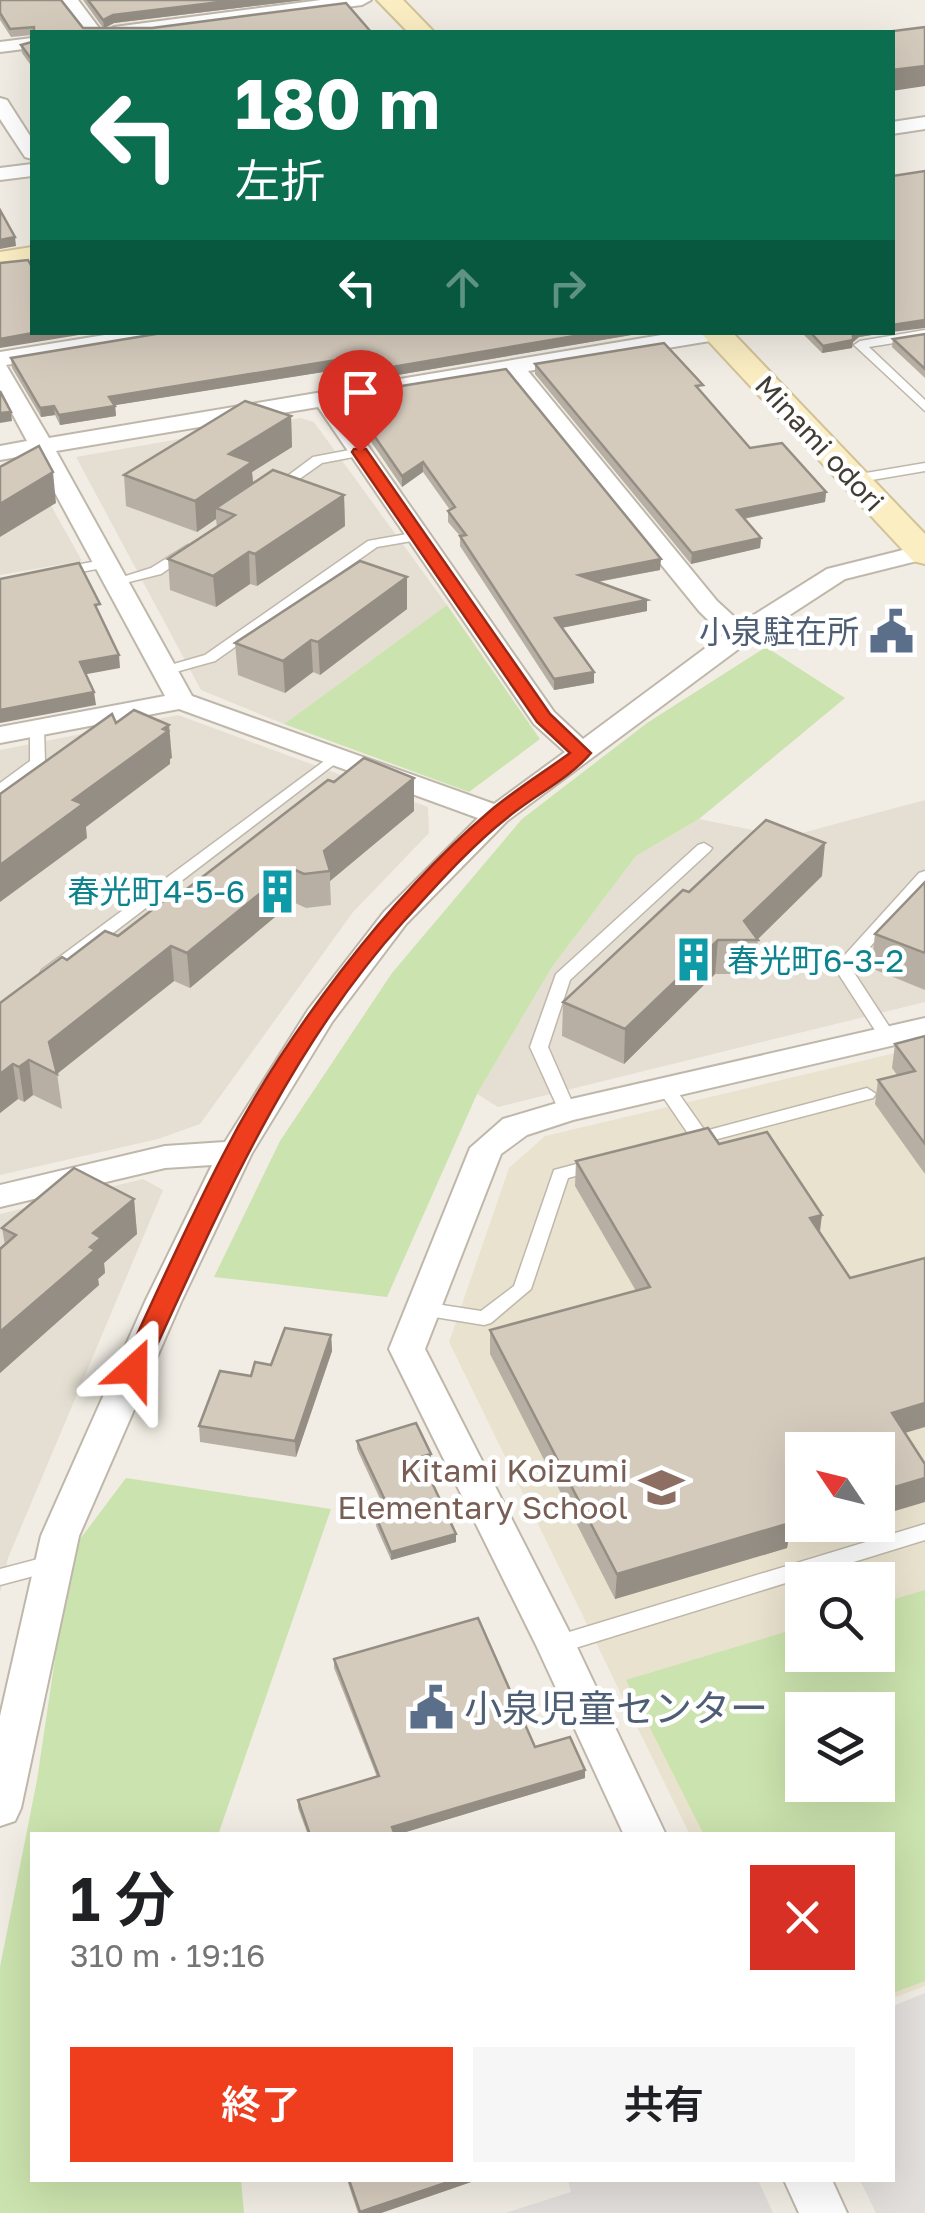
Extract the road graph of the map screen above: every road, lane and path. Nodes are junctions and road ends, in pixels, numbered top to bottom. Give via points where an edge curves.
1 (69, 0) edge
2 (220, 0) edge
3 (362, 0) edge
4 (389, 0) edge
5 (234, 17) junction
6 (92, 30) edge
7 (130, 30) edge
8 (246, 30) edge
9 (420, 30) edge
10 (30, 43) edge
11 (0, 47) edge
12 (0, 104) edge
13 (925, 123) edge
14 (895, 128) edge
15 (30, 150) edge
16 (30, 170) edge
17 (0, 174) edge
18 (30, 256) edge
19 (0, 261) edge
20 (925, 334) edge
21 (148, 335) edge
22 (704, 335) edge
23 (718, 335) edge
24 (0, 359) edge
25 (513, 367) junction
26 (0, 370) edge
27 (324, 399) junction
28 (925, 407) edge
29 (40, 446) junction
30 (360, 452) junction
31 (0, 453) edge
32 (925, 467) edge
33 (854, 479) junction
34 (270, 494) edge
35 (418, 536) junction
36 (204, 538) edge
37 (924, 553) edge
38 (112, 572) junction
39 (36, 576) edge
40 (739, 636) junction
41 (165, 671) junction
42 (181, 701) junction
43 (37, 728) junction
44 (0, 735) edge
45 (582, 753) junction
46 (335, 756) junction
47 (0, 790) edge
48 (497, 815) junction
49 (704, 848) dead end
50 (925, 876) edge
51 (30, 988) edge
52 (925, 1028) edge
53 (888, 1037) junction
54 (666, 1088) junction
55 (867, 1094) dead end
56 (566, 1111) junction
57 (700, 1137) junction
58 (665, 1146) edge
59 (235, 1154) junction
60 (613, 1160) edge
61 (0, 1196) edge
62 (423, 1309) junction
63 (925, 1532) edge
64 (54, 1563) junction
65 (0, 1578) edge
66 (556, 1645) junction
67 (1, 1802) edge
68 (644, 1832) edge
69 (809, 2182) edge
70 (823, 2213) edge

1 - 6 street
2 - 5 street
3 - 5 street
4 - 9 street
5 - 7 street
5 - 8 street
10 - 11 street
12 - 15 street
13 - 14 street
16 - 17 street
18 - 19 street
20 - 28 lane via 860,345
21 - 24 street
22 - 25 street
23 - 33 street, Minami odori
25 - 27 street
25 - 40 street
26 - 29 street
27 - 29 street
27 - 30 street
29 - 31 street
29 - 38 street
30 - 34 lane via 318,460
30 - 35 street
32 - 33 lane
33 - 37 street, Minami odori
35 - 41 lane via 372,544 210,658
35 - 45 street via 544,718
36 - 38 lane via 156,571
37 - 40 street via 836,574
38 - 39 lane
38 - 41 street
40 - 45 street
41 - 42 street
42 - 43 street
42 - 46 street
43 - 44 street
43 - 47 lane via 38,763
45 - 48 street
46 - 48 street
46 - 51 lane
48 - 59 street via 384,932 319,1017
49 - 56 lane via 562,978 539,1047
50 - 53 lane via 842,967
52 - 53 street
53 - 54 street
54 - 56 street
54 - 57 lane
55 - 57 lane
56 - 62 street via 515,1128 487,1148
57 - 58 lane
59 - 61 street via 165,1157
59 - 64 street via 155,1320
60 - 62 lane via 560,1174 522,1289 484,1318
62 - 66 street via 407,1349
63 - 66 lane
64 - 65 lane
64 - 67 street
66 - 68 street
69 - 70 street

